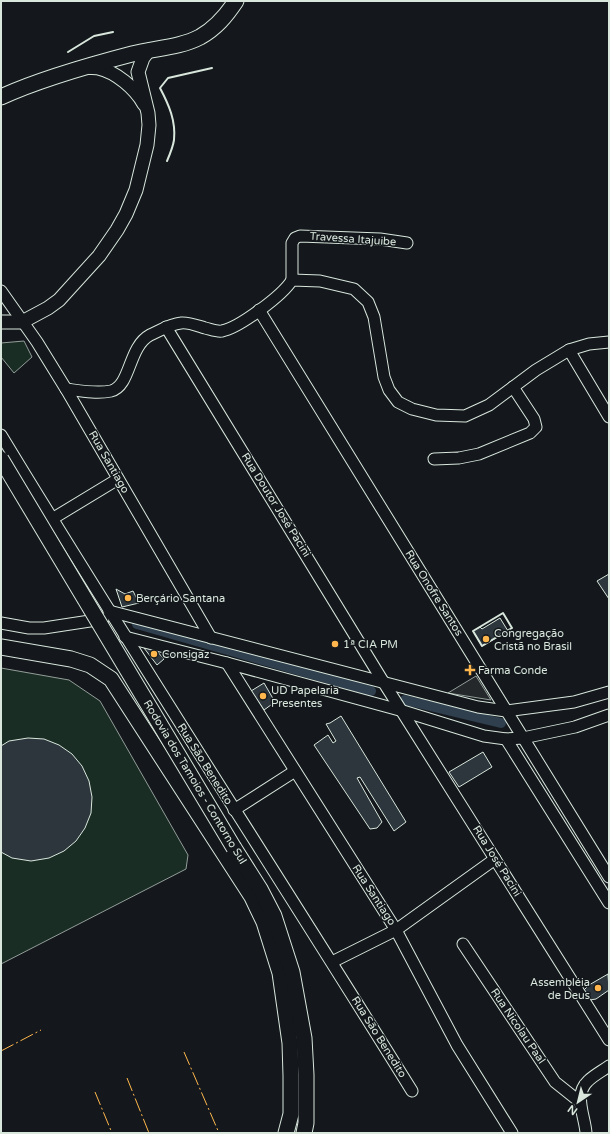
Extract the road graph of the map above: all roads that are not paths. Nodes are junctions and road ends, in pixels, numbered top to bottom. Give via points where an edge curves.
1 (236, 1) edge
2 (214, 27) junction
3 (149, 50) junction
4 (85, 67) junction
5 (1, 87) edge
6 (1, 97) edge
7 (148, 113) junction
8 (407, 243) dead end
9 (292, 280) junction
10 (1, 290) edge
11 (259, 310) junction
12 (1, 322) edge
13 (22, 322) junction
14 (166, 327) junction
15 (609, 342) edge
16 (569, 350) junction
17 (513, 387) junction
18 (66, 389) junction
19 (609, 417) edge
20 (1, 435) edge
21 (1, 459) edge
22 (434, 459) dead end
23 (118, 479) junction
24 (52, 519) junction
25 (111, 614) junction
26 (1, 623) edge
27 (125, 637) junction
28 (211, 638) junction
29 (1, 647) edge
30 (227, 664) junction
31 (384, 683) junction
32 (608, 696) edge
33 (506, 711) junction
34 (403, 712) junction
35 (609, 715) edge
36 (523, 738) junction
37 (506, 739) junction
38 (295, 771) junction
39 (234, 810) junction
40 (495, 859) junction
41 (609, 877) edge
42 (609, 903) edge
43 (396, 930) junction
44 (463, 944) dead end
45 (332, 962) junction
46 (609, 1040) edge
47 (609, 1066) edge
48 (412, 1091) dead end
49 (580, 1102) junction
50 (286, 1133) edge
51 (304, 1133) edge
52 (512, 1133) edge
53 (586, 1133) edge

1 - 2 highway via 222,21
2 - 3 highway via 180,44
2 - 5 highway via 88,57
3 - 4 highway
3 - 7 main road via 138,72
4 - 6 highway
4 - 7 main road via 98,68 122,80 140,97
7 - 13 main road via 147,145 136,190 117,230 99,256 59,300
8 - 9 street, Travessa Itajuibe via 380,238 300,236 292,243
9 - 11 street via 276,298
9 - 17 street via 320,281 354,289 368,302 374,317 384,376 389,390 398,402 412,409 465,416 489,406
10 - 13 street, Rua Santiago
11 - 14 street via 236,327 221,332 182,322
11 - 33 street, Rua Onofre Santos
12 - 13 main road
13 - 18 street, Rua Santiago
14 - 18 street via 148,336 140,344 120,386 102,392
14 - 31 street, Rua Doutor José Pacini
15 - 16 street
16 - 17 street
16 - 19 street
17 - 22 street via 534,419 536,427 530,433 480,454
18 - 23 street, Rua Santiago
20 - 24 street, Rua São Benedito
21 - 51 highway, Rodovia dos Tamoios - Contorno Sul, bridge via 274,916 292,972 304,1038
23 - 24 street
23 - 28 street, Rua Santiago
24 - 25 street, Rua São Benedito
25 - 26 street via 44,628
25 - 27 street, Rua São Benedito
25 - 28 street
27 - 30 street
27 - 39 street, Rua São Benedito
28 - 31 street
29 - 50 highway, Rodovia dos Tamoios - Contorno Sul via 71,659 90,666 111,679 252,897 264,922 280,973 290,1043 291,1114
30 - 34 street
30 - 38 street, Rua Santiago
31 - 33 street via 478,707
31 - 34 street, Rua José Pacini
32 - 33 street
33 - 36 street, Rua Onofre Santos
34 - 37 street via 484,736
34 - 40 street, Rua José Pacini
35 - 36 street via 575,727
36 - 37 street
36 - 41 street, Rua Onofre Santos
37 - 42 street
38 - 39 street
38 - 43 street, Rua Santiago
39 - 45 street, Rua São Benedito
40 - 43 street
40 - 46 street, Rua José Pacini
43 - 45 street
43 - 52 street, Rua Santiago via 457,1044
44 - 49 street, Rua Nicolau Paal via 555,1082
45 - 48 street, Rua São Benedito
47 - 49 street via 582,1088
49 - 53 street

